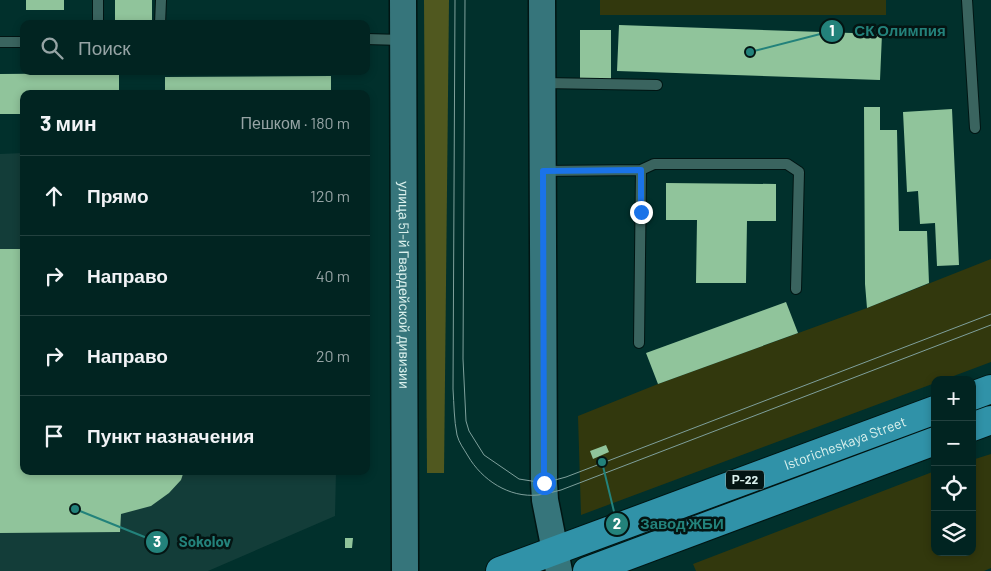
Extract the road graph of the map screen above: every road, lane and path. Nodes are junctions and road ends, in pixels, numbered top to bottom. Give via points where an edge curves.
1 (98, 0) edge
2 (161, 0) edge
3 (403, 0) edge
4 (542, 0) edge
5 (967, 0) edge
6 (98, 20) edge
7 (160, 20) edge
8 (370, 39) edge
9 (403, 40) junction
10 (0, 42) edge
11 (20, 42) edge
12 (543, 82) junction
13 (657, 85) dead end
14 (975, 128) dead end
15 (641, 170) junction
16 (543, 171) junction
17 (796, 289) dead end
18 (639, 343) dead end
19 (991, 389) edge
20 (976, 395) edge
21 (931, 412) edge
22 (991, 420) edge
23 (976, 426) edge
24 (931, 443) edge
25 (557, 561) edge
26 (598, 569) edge
27 (405, 571) edge
28 (500, 571) edge

1 - 6 lane
2 - 7 lane
3 - 9 main road, улица 51-й Гвардейской дивизии
4 - 12 main road
5 - 14 lane
8 - 9 lane
9 - 27 main road, улица 51-й Гвардейской дивизии
10 - 11 lane
12 - 13 lane
12 - 16 main road
15 - 16 lane
15 - 17 lane via 654,164 787,164 799,172
15 - 18 lane
16 - 25 main road via 544,483
19 - 20 highway
21 - 25 highway, Istoricheskaya Street / Р-22
22 - 23 highway
24 - 26 highway, Р-22
25 - 28 highway, Istoricheskaya Street / Р-22

